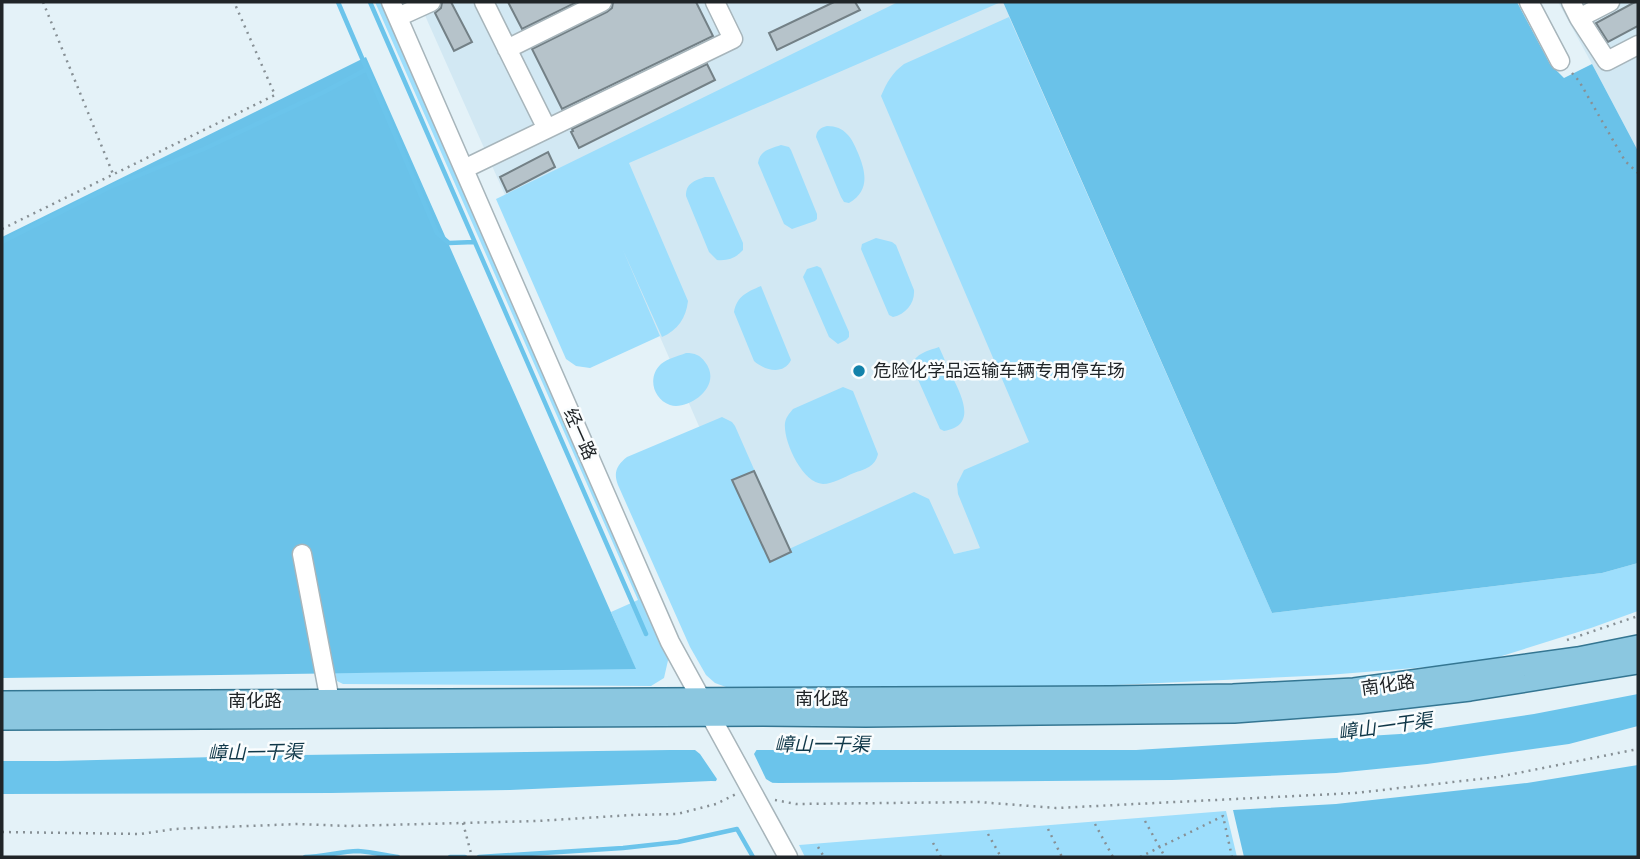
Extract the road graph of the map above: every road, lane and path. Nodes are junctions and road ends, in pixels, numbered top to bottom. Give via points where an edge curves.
1 (43, 2) edge
2 (234, 2) edge
3 (431, 2) edge
4 (484, 2) edge
5 (602, 2) edge
6 (715, 2) edge
7 (1529, 2) edge
8 (1571, 2) edge
9 (1610, 2) edge
10 (394, 10) edge
11 (1579, 18) junction
12 (1638, 45) edge
13 (507, 49) junction
14 (1560, 61) joint
15 (547, 129) junction
16 (464, 169) junction
17 (1638, 173) edge
18 (114, 175) junction
19 (2, 229) edge
20 (302, 554) dead end
21 (1638, 646) edge
22 (1638, 663) edge
23 (330, 701) junction
24 (2, 702) edge
25 (706, 708) junction
26 (2, 719) edge
27 (1638, 749) edge
28 (752, 792) junction
29 (1145, 821) dead end
30 (463, 823) junction
31 (1095, 824) dead end
32 (1048, 829) dead end
33 (2, 832) edge
34 (988, 834) dead end
35 (933, 843) dead end
36 (818, 847) dead end
37 (1160, 848) junction
38 (472, 857) edge
39 (788, 857) edge
40 (824, 857) edge
41 (941, 857) edge
42 (1001, 857) edge
43 (1062, 857) edge
44 (1113, 857) edge
45 (1140, 857) edge
46 (1165, 857) edge
47 (1232, 857) edge

1 - 18 path
2 - 18 path via 275,95
3 - 10 street
4 - 13 street
5 - 13 street
6 - 15 street via 733,39
7 - 14 street
8 - 11 street
9 - 11 street
10 - 16 street, 经一路
11 - 12 street via 1607,61
13 - 15 street
14 - 17 path via 1580,81 1625,161
15 - 16 street
16 - 25 street, 经一路 via 670,642
18 - 19 path
20 - 23 street
21 - 25 main road, 南化路 via 1354,690
22 - 25 main road, 南化路 via 1470,690 1234,712 1084,715
23 - 24 main road, 南化路
23 - 25 main road, 南化路
25 - 26 main road, 南化路
25 - 28 street, 经一路
27 - 28 path via 1498,777 1355,793 1056,808 979,802 796,804
28 - 30 path via 677,814
28 - 39 street, 经一路
29 - 37 path
30 - 33 path via 298,824 141,834
30 - 38 path
31 - 44 path
32 - 43 path
34 - 42 path
35 - 41 path
36 - 40 path
37 - 45 path
37 - 46 path
37 - 47 path via 1223,816

